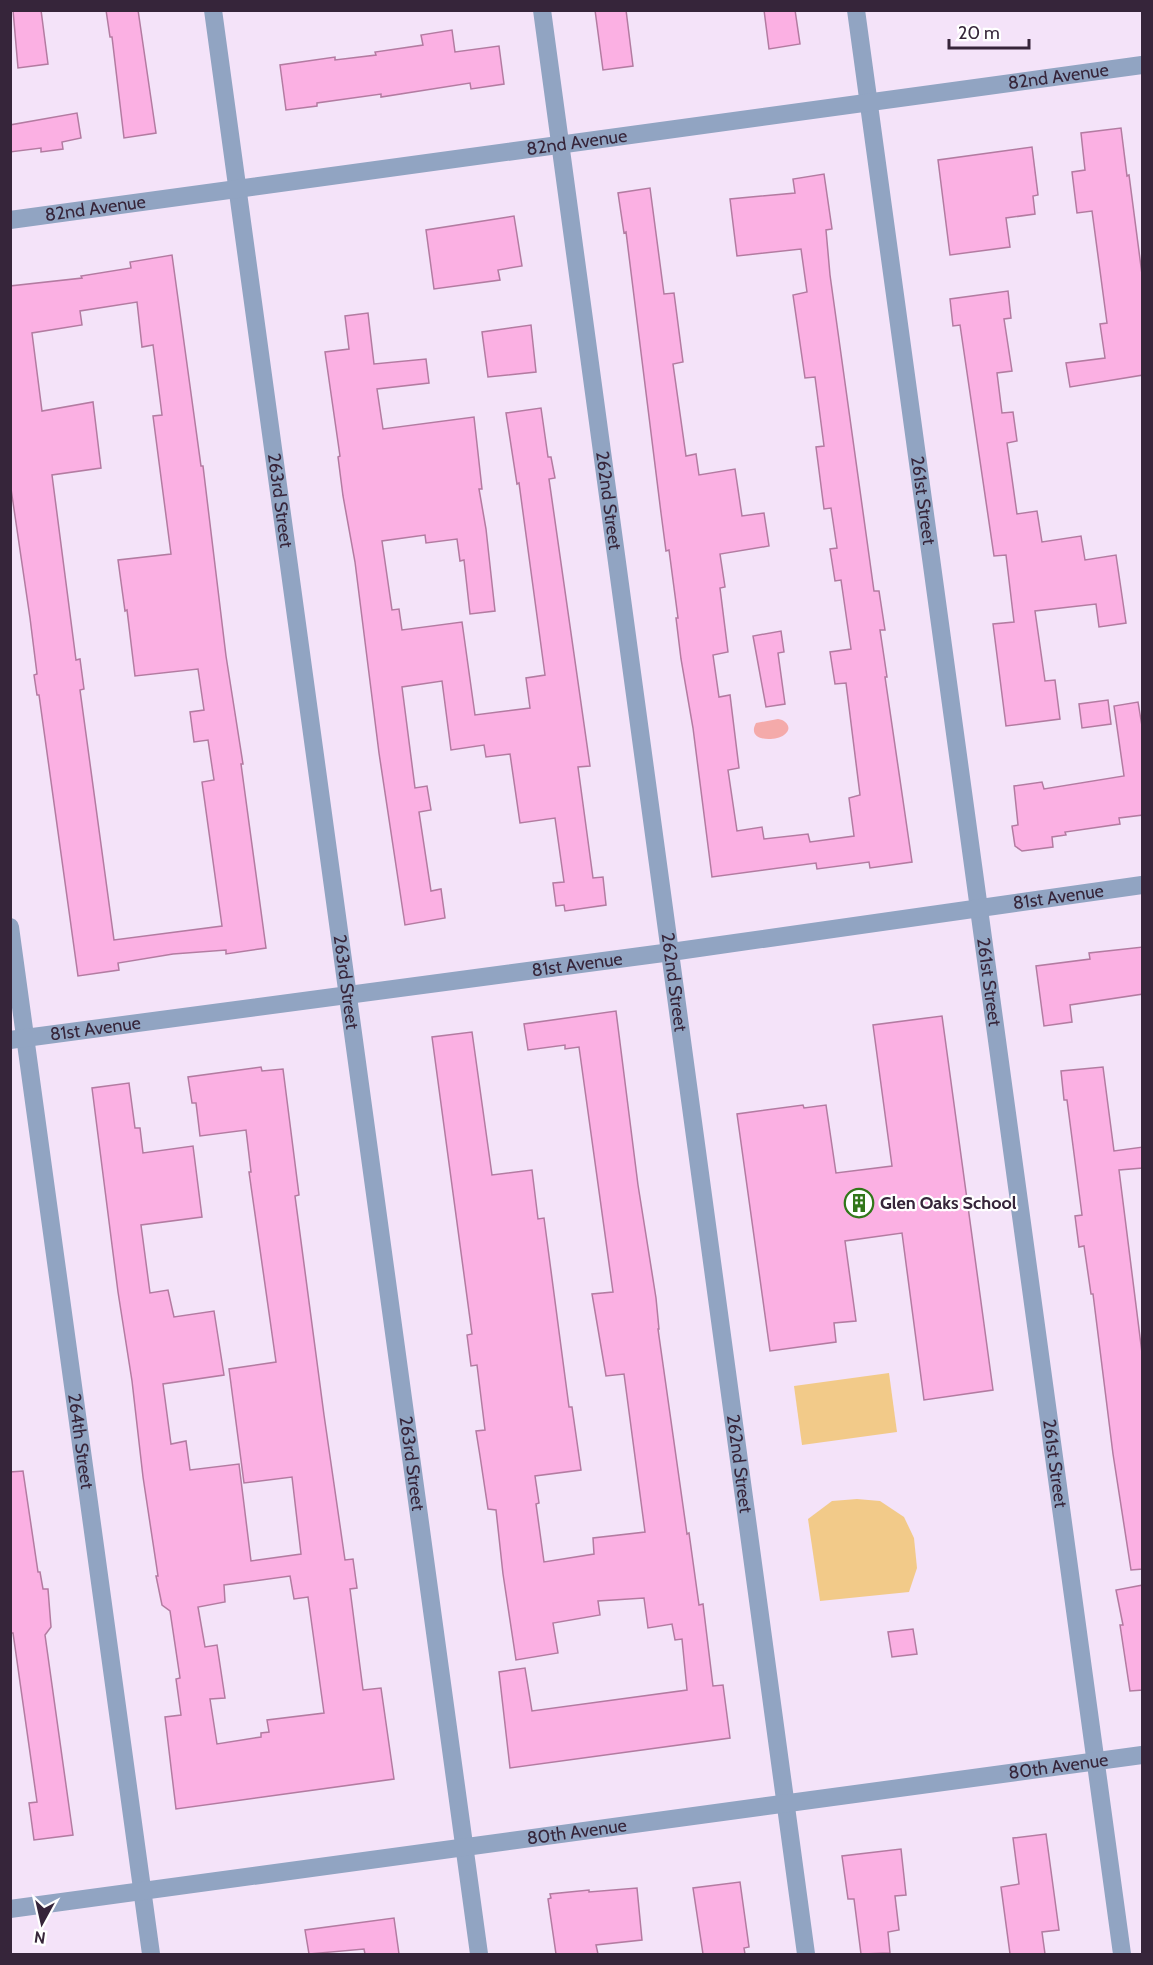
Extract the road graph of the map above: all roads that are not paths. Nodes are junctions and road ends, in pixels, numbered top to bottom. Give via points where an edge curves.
1 (213, 10) edge
2 (542, 10) edge
3 (856, 10) edge
4 (1143, 65) edge
5 (869, 102) junction
6 (560, 145) junction
7 (238, 189) junction
8 (10, 220) edge
9 (1143, 885) edge
10 (979, 908) junction
11 (10, 927) edge
12 (671, 952) junction
13 (348, 994) junction
14 (18, 1039) edge
15 (1143, 1755) edge
16 (1096, 1761) junction
17 (786, 1803) junction
18 (465, 1847) junction
19 (143, 1891) junction
20 (10, 1909) edge
21 (152, 1954) edge
22 (479, 1954) edge
23 (806, 1954) edge
24 (1122, 1954) edge

1 - 7 street, 263rd Street
2 - 6 street, 262nd Street
3 - 5 street, 261st Street
4 - 5 street, 82nd Avenue
5 - 6 street, 82nd Avenue
5 - 10 street, 261st Street
6 - 7 street, 82nd Avenue
6 - 12 street, 262nd Street
7 - 8 street, 82nd Avenue
7 - 13 street, 263rd Street
9 - 10 street, 81st Avenue
10 - 12 street, 81st Avenue
10 - 16 street, 261st Street
11 - 14 street, 264th Street
12 - 13 street, 81st Avenue
12 - 17 street, 262nd Street
13 - 14 street, 81st Avenue
13 - 18 street, 263rd Street
14 - 19 street, 264th Street
15 - 16 street, 80th Avenue
16 - 17 street, 80th Avenue
16 - 24 street, 261st Street
17 - 18 street, 80th Avenue
17 - 23 street, 262nd Street
18 - 19 street, 80th Avenue
18 - 22 street, 263rd Street
19 - 20 street, 80th Avenue
19 - 21 street, 264th Street

